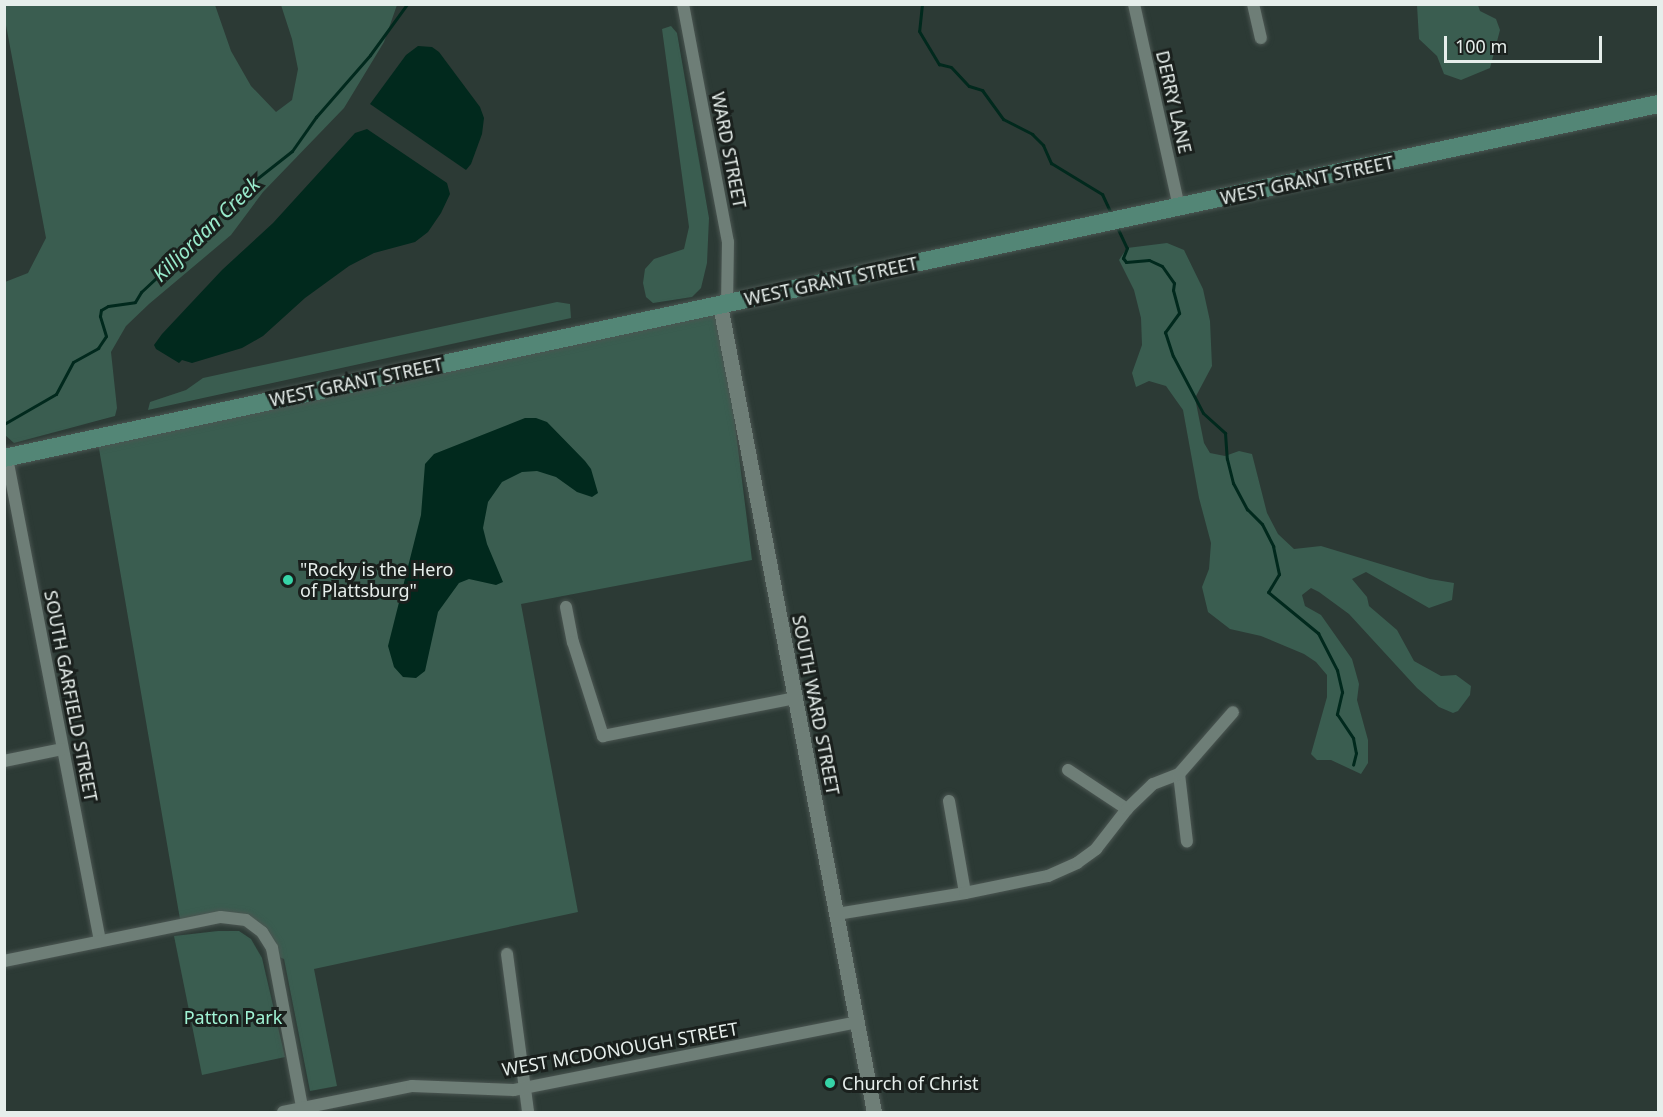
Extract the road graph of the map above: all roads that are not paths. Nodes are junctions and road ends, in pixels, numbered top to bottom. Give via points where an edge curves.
1 (683, 4) edge
2 (1134, 4) edge
3 (1253, 4) edge
4 (1261, 38) dead end
5 (1659, 104) edge
6 (1179, 207) junction
7 (724, 304) junction
8 (6, 458) edge
9 (566, 607) dead end
10 (795, 698) junction
11 (1233, 712) dead end
12 (62, 749) junction
13 (4, 761) edge
14 (1068, 771) dead end
15 (1179, 774) junction
16 (949, 801) dead end
17 (1127, 809) junction
18 (1187, 842) dead end
19 (965, 893) junction
20 (837, 914) junction
21 (100, 941) junction
22 (507, 954) dead end
23 (4, 961) edge
24 (856, 1022) junction
25 (526, 1088) junction
26 (303, 1110) edge
27 (283, 1113) edge
28 (528, 1113) edge
29 (874, 1113) edge

1 - 7 street, WARD STREET via 728,242
2 - 6 street, DERRY LANE
3 - 4 street
5 - 6 main road, WEST GRANT STREET
6 - 7 main road, WEST GRANT STREET
7 - 8 main road, WEST GRANT STREET
7 - 10 street, SOUTH WARD STREET
8 - 12 street, SOUTH GARFIELD STREET
9 - 10 street via 603,736
10 - 20 street, SOUTH WARD STREET
11 - 15 street
12 - 13 street
12 - 21 street, SOUTH GARFIELD STREET
14 - 17 street
15 - 17 street via 1153,784
15 - 18 street
16 - 19 street
17 - 19 street via 1096,849 1077,863 1048,876
19 - 20 street
20 - 24 street, SOUTH WARD STREET
21 - 23 street
21 - 26 street via 221,917 252,923 266,938 274,959
22 - 25 street
24 - 25 street, WEST MCDONOUGH STREET
24 - 29 street, SOUTH WARD STREET
25 - 26 street, WEST MCDONOUGH STREET via 502,1091 412,1086
25 - 28 street
26 - 27 street, WEST MCDONOUGH STREET

